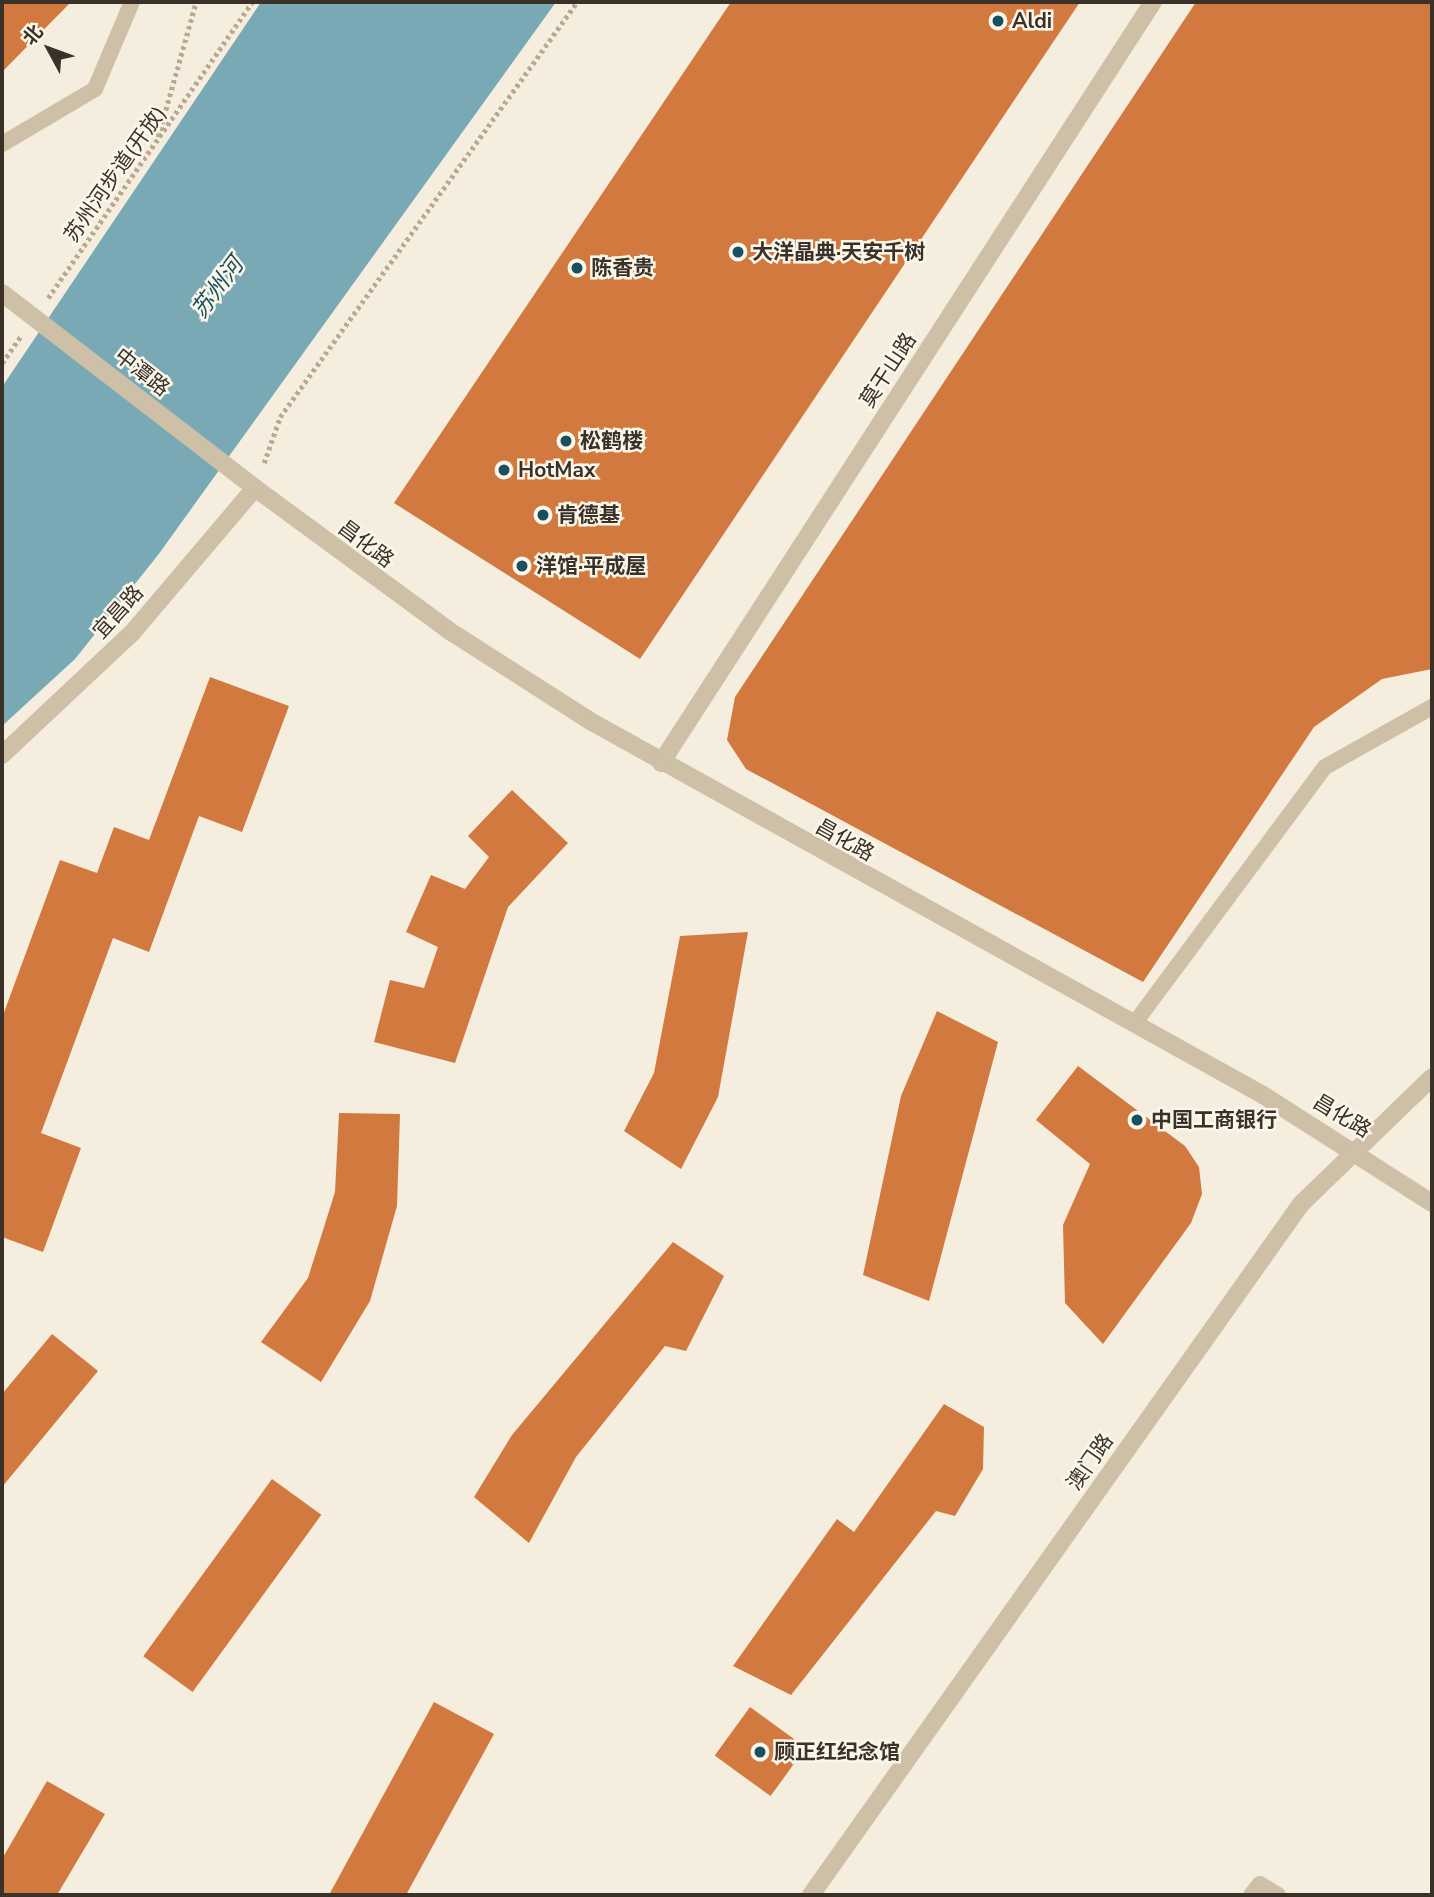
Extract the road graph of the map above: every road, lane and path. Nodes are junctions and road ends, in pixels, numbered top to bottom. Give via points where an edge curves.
1 (132, 2) edge
2 (196, 2) edge
3 (252, 2) edge
4 (577, 2) edge
5 (1153, 2) edge
6 (157, 141) junction
7 (2, 144) edge
8 (2, 293) edge
9 (41, 307) dead end
10 (25, 330) dead end
11 (2, 363) edge
12 (255, 488) junction
13 (1432, 706) edge
14 (2, 755) edge
15 (661, 762) junction
16 (1134, 1024) junction
17 (1432, 1077) edge
18 (1353, 1149) junction
19 (1432, 1203) edge
20 (811, 1895) edge
21 (1251, 1895) edge
22 (1278, 1895) edge

1 - 7 lane via 95,89
2 - 6 path
3 - 6 path, 苏州河步道(开放)
4 - 12 path via 280,417
5 - 15 street, 莫干山路
6 - 9 path, 苏州河步道(开放)
8 - 12 street, 中潭路
10 - 11 path
12 - 14 street, 宜昌路 via 132,633
12 - 15 street, 昌化路 via 448,631
13 - 16 lane via 1325,767
15 - 16 street, 昌化路
16 - 18 street, 昌化路
17 - 18 street, 澳门路
18 - 19 street, 昌化路
18 - 20 street, 澳门路 via 1277,1236
21 - 22 lane via 1260,1884

